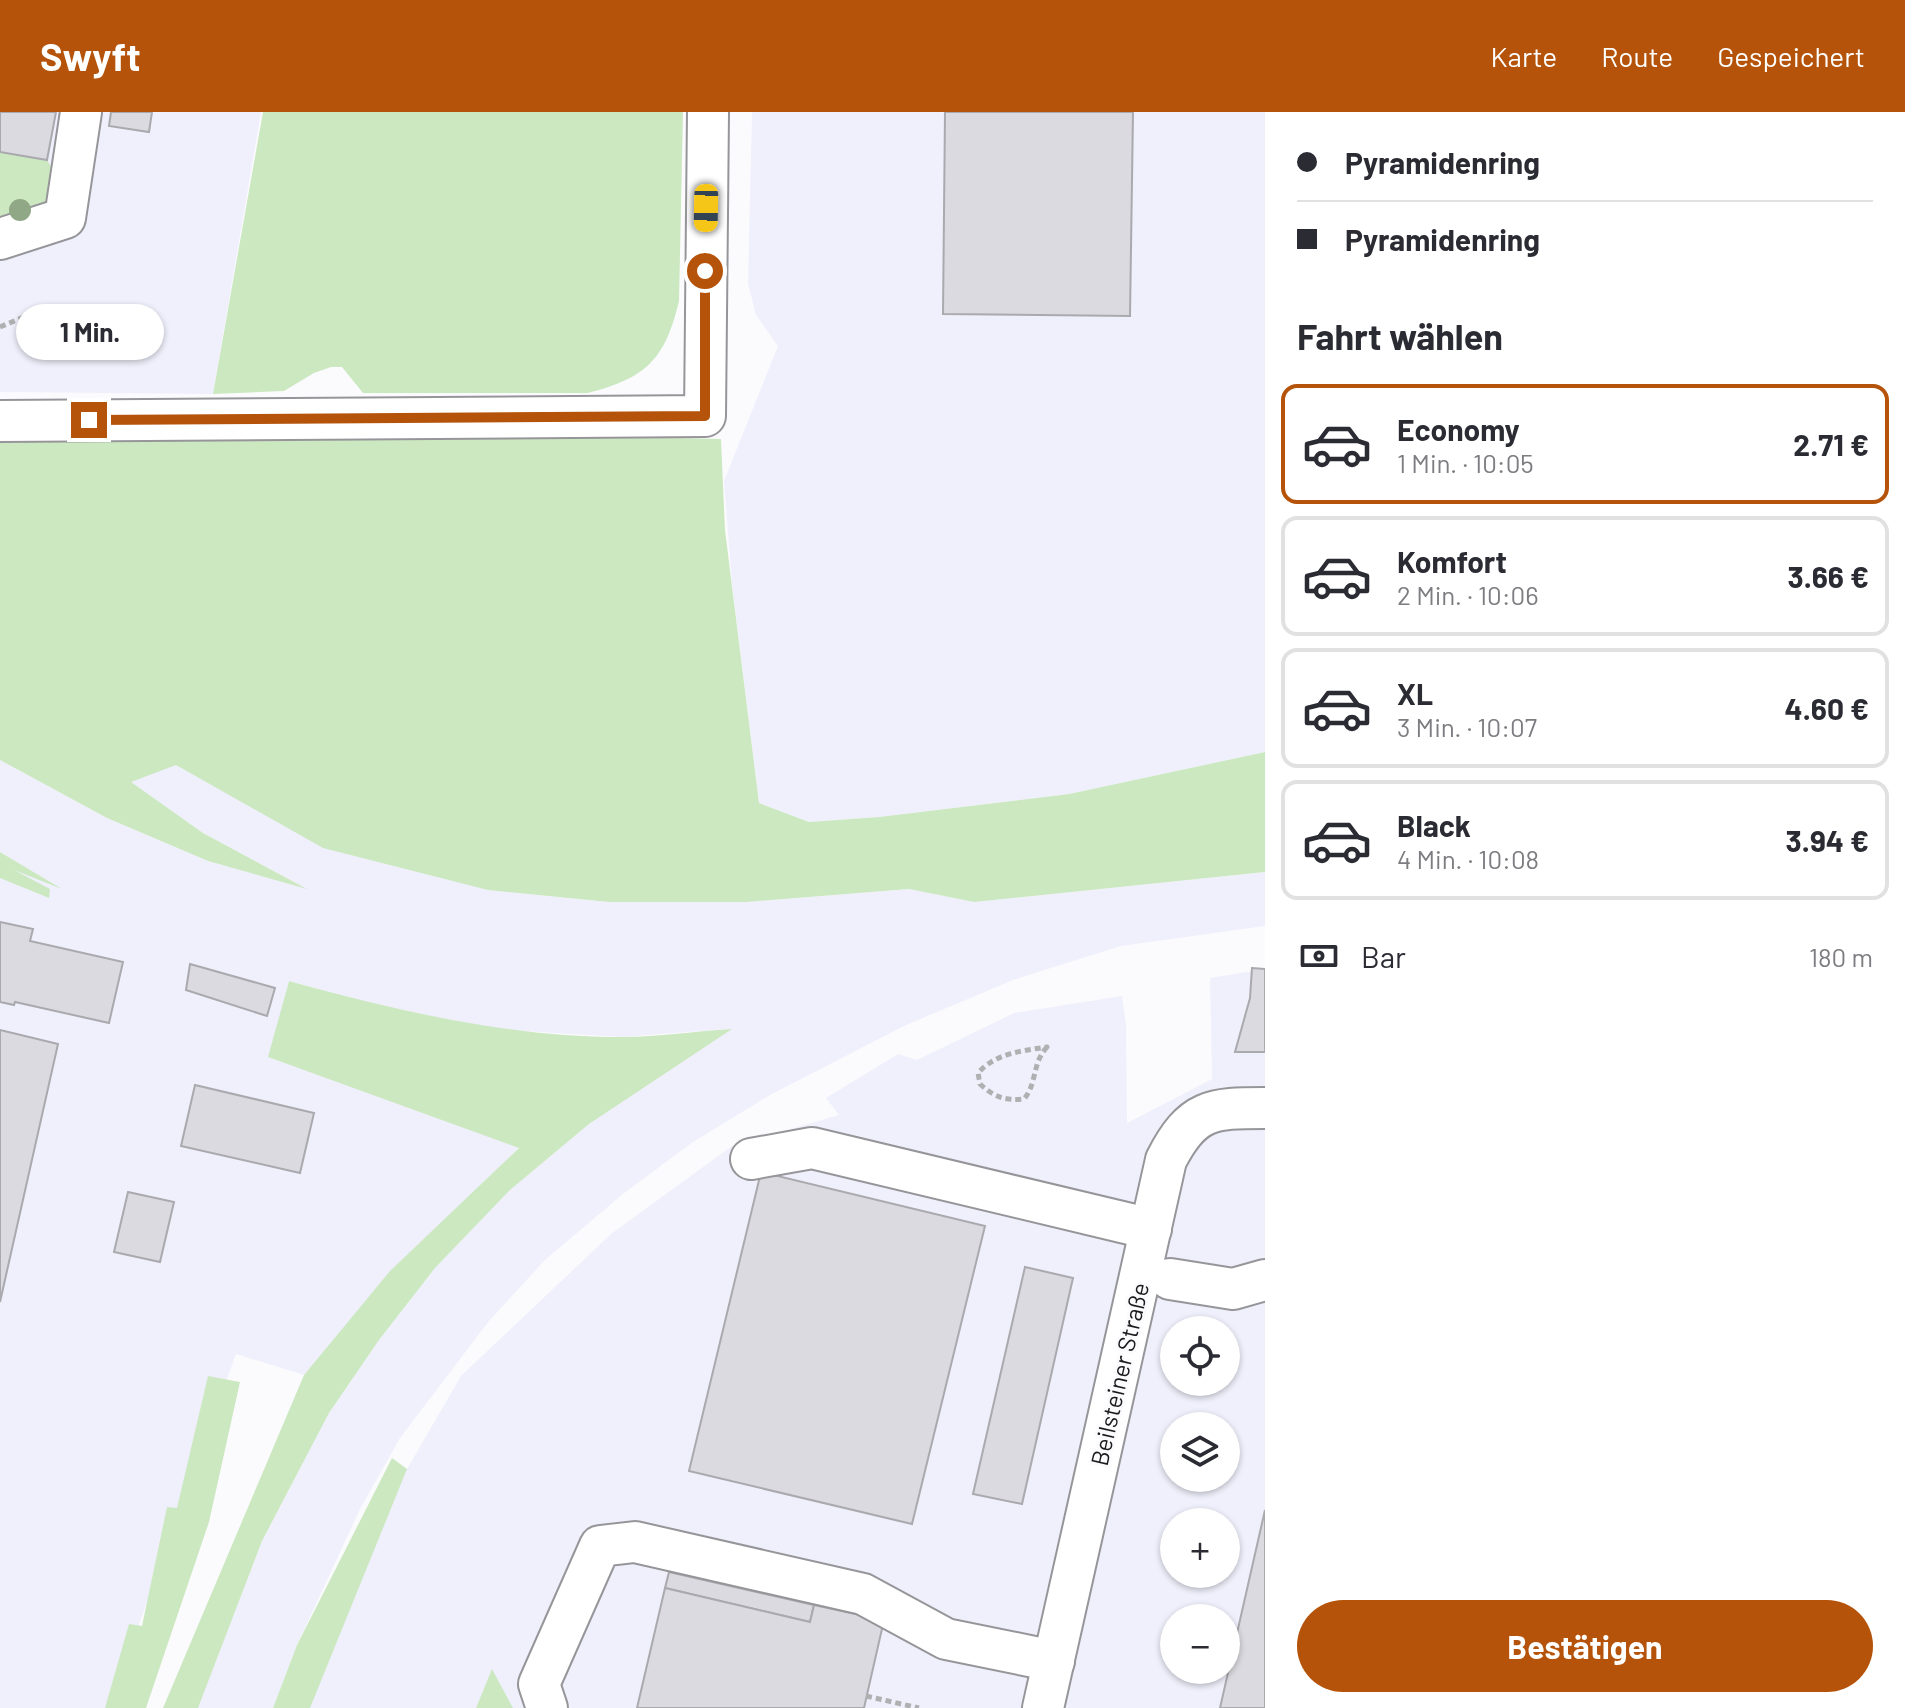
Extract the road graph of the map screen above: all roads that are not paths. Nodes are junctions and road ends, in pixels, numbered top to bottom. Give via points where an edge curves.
1 (81, 112) edge
2 (708, 112) edge
3 (0, 239) edge
4 (0, 421) edge
5 (1265, 1108) edge
6 (751, 1159) dead end
7 (1151, 1229) junction
8 (1170, 1279) dead end
9 (1249, 1285) edge
10 (1054, 1661) junction
11 (547, 1708) edge
12 (1043, 1708) edge

1 - 3 street via 65,218
2 - 4 street via 705,416
5 - 7 street, Beilsteiner Straße via 1229,1108 1203,1115 1181,1132 1166,1160
6 - 7 street via 812,1148
7 - 10 street, Beilsteiner Straße
8 - 9 street
10 - 11 street via 946,1639 863,1594 635,1542 600,1546 539,1684
10 - 12 street, Beilsteiner Straße

